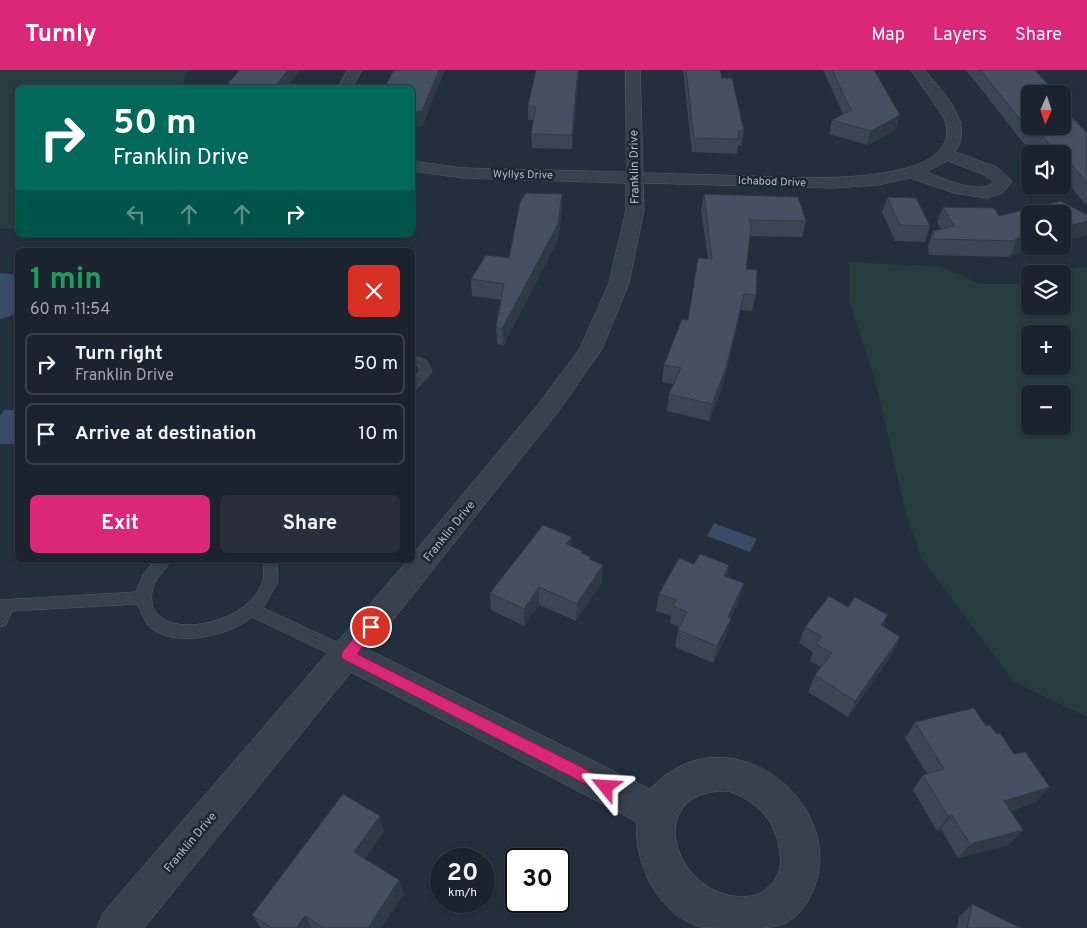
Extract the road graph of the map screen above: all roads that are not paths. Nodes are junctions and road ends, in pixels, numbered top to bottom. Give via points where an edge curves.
1 (355, 70) edge
2 (633, 70) edge
3 (918, 70) edge
4 (346, 85) edge
5 (946, 154) junction
6 (415, 166) edge
7 (910, 172) junction
8 (634, 177) junction
9 (415, 360) edge
10 (415, 383) edge
11 (161, 563) edge
12 (271, 563) edge
13 (143, 598) junction
14 (4, 606) edge
15 (252, 610) junction
16 (0, 621) edge
17 (348, 655) junction
18 (658, 813) dead end
19 (118, 928) edge

1 - 4 street
2 - 8 street, Franklin Drive
3 - 5 street via 952,120 954,137
5 - 7 street, Ichabod Drive
5 - 7 street via 996,174 1003,181 1001,186 993,191 971,192
6 - 8 street, Wyllys Drive via 462,173
7 - 8 street, Ichabod Drive via 872,180 830,183
8 - 17 street, Franklin Drive via 635,210 619,283 591,349 550,407
9 - 10 lane via 422,362 426,372
11 - 13 lane via 146,582
12 - 15 lane via 271,582 264,597
13 - 14 lane
13 - 15 lane via 154,621 182,632 219,628
14 - 16 lane
15 - 17 lane
17 - 18 street
17 - 19 street, Franklin Drive

